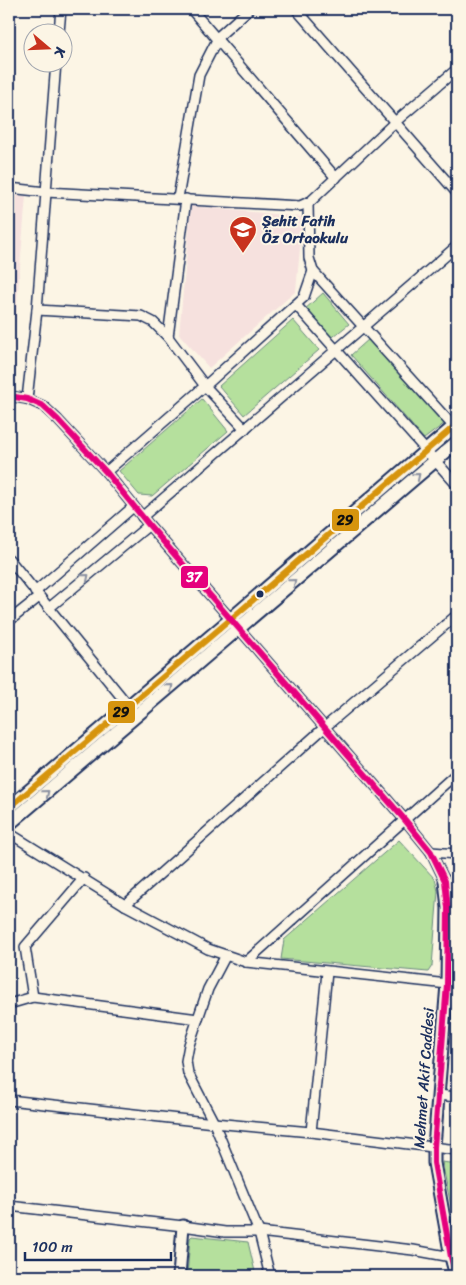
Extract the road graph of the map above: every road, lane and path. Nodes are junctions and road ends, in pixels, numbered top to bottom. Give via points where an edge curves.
1 (61, 9) edge
2 (191, 9) edge
3 (249, 9) edge
4 (296, 9) edge
5 (60, 22) edge
6 (217, 39) junction
7 (457, 69) edge
8 (55, 72) edge
9 (396, 122) junction
10 (336, 178) junction
11 (9, 188) edge
12 (46, 192) junction
13 (457, 193) edge
14 (182, 199) junction
15 (308, 203) junction
16 (457, 246) edge
17 (313, 271) junction
18 (296, 305) junction
19 (37, 310) junction
20 (364, 327) junction
21 (168, 337) junction
22 (337, 350) junction
23 (205, 386) junction
24 (9, 396) edge
25 (28, 399) junction
26 (456, 425) edge
27 (245, 429) junction
28 (457, 442) edge
29 (426, 450) junction
30 (435, 460) junction
31 (106, 472) junction
32 (457, 485) edge
33 (133, 506) junction
34 (142, 517) junction
35 (149, 526) junction
36 (9, 560) edge
37 (37, 594) junction
38 (49, 608) junction
39 (457, 615) edge
40 (9, 621) edge
41 (235, 624) junction
42 (132, 711) junction
43 (325, 727) junction
44 (457, 773) edge
45 (9, 808) edge
46 (405, 820) junction
47 (9, 824) edge
48 (9, 833) edge
49 (431, 852) junction
50 (457, 854) edge
51 (84, 878) junction
52 (445, 880) joint
53 (126, 904) junction
54 (226, 955) junction
55 (246, 962) junction
56 (327, 972) junction
57 (452, 984) edge
58 (33, 997) junction
59 (9, 1004) edge
60 (198, 1019) junction
61 (438, 1095) junction
62 (457, 1097) edge
63 (9, 1100) edge
64 (214, 1123) junction
65 (311, 1132) junction
66 (434, 1147) junction
67 (457, 1150) edge
68 (9, 1206) edge
69 (182, 1226) junction
70 (259, 1232) junction
71 (454, 1258) edge
72 (179, 1276) edge
73 (270, 1276) edge
74 (456, 1276) edge

1 - 5 street
2 - 6 street
3 - 6 street
4 - 9 street
6 - 10 street
6 - 14 street via 199,75
7 - 9 street
8 - 12 street
9 - 10 street
9 - 13 street
10 - 15 street
11 - 12 street
12 - 14 street
12 - 19 street
14 - 15 street via 300,206
14 - 21 street
15 - 17 street via 309,258
16 - 20 street
17 - 18 street via 304,297
17 - 20 street
18 - 22 street
18 - 23 street
19 - 21 street via 141,316 153,322
19 - 25 street
20 - 22 street
20 - 26 street
21 - 23 street
22 - 27 street
22 - 29 street
23 - 27 street
23 - 31 street
24 - 25 street
25 - 31 street via 58,420
26 - 29 main road
27 - 34 street
28 - 30 main road
29 - 30 street
29 - 41 main road
30 - 32 street
41 -> 30 main road
31 - 33 street
33 - 34 street
33 - 37 street
34 - 35 street
38 -> 35 street
35 - 41 street
36 - 37 street
37 - 38 street
37 - 40 street
38 - 42 street
39 - 43 street
41 - 42 main road
41 - 43 street
42 - 45 main road
47 -> 42 main road
43 - 46 street
43 - 53 street
44 - 46 street
46 - 49 street
46 - 55 street
48 - 51 street
49 - 50 street
49 - 52 street
51 - 53 street
51 - 58 street via 25,947
52 - 57 street, Mehmet Akif Caddesi
53 - 54 street via 208,949
54 - 55 street
54 - 60 street via 208,989
55 - 56 street
56 - 57 street
56 - 65 street
57 - 61 street, Mehmet Akif Caddesi
58 - 59 street
58 - 60 street
60 - 64 street via 186,1061 188,1073
61 - 62 street
61 - 66 street, Mehmet Akif Caddesi
63 - 64 street
64 - 65 street
64 - 70 street
65 - 66 street
66 - 67 street
66 - 71 street, Mehmet Akif Caddesi via 434,1164
68 - 69 street
69 - 70 street via 225,1232
69 - 72 street
70 - 71 street via 413,1250
70 - 73 street
71 - 74 street, Mehmet Akif Caddesi

